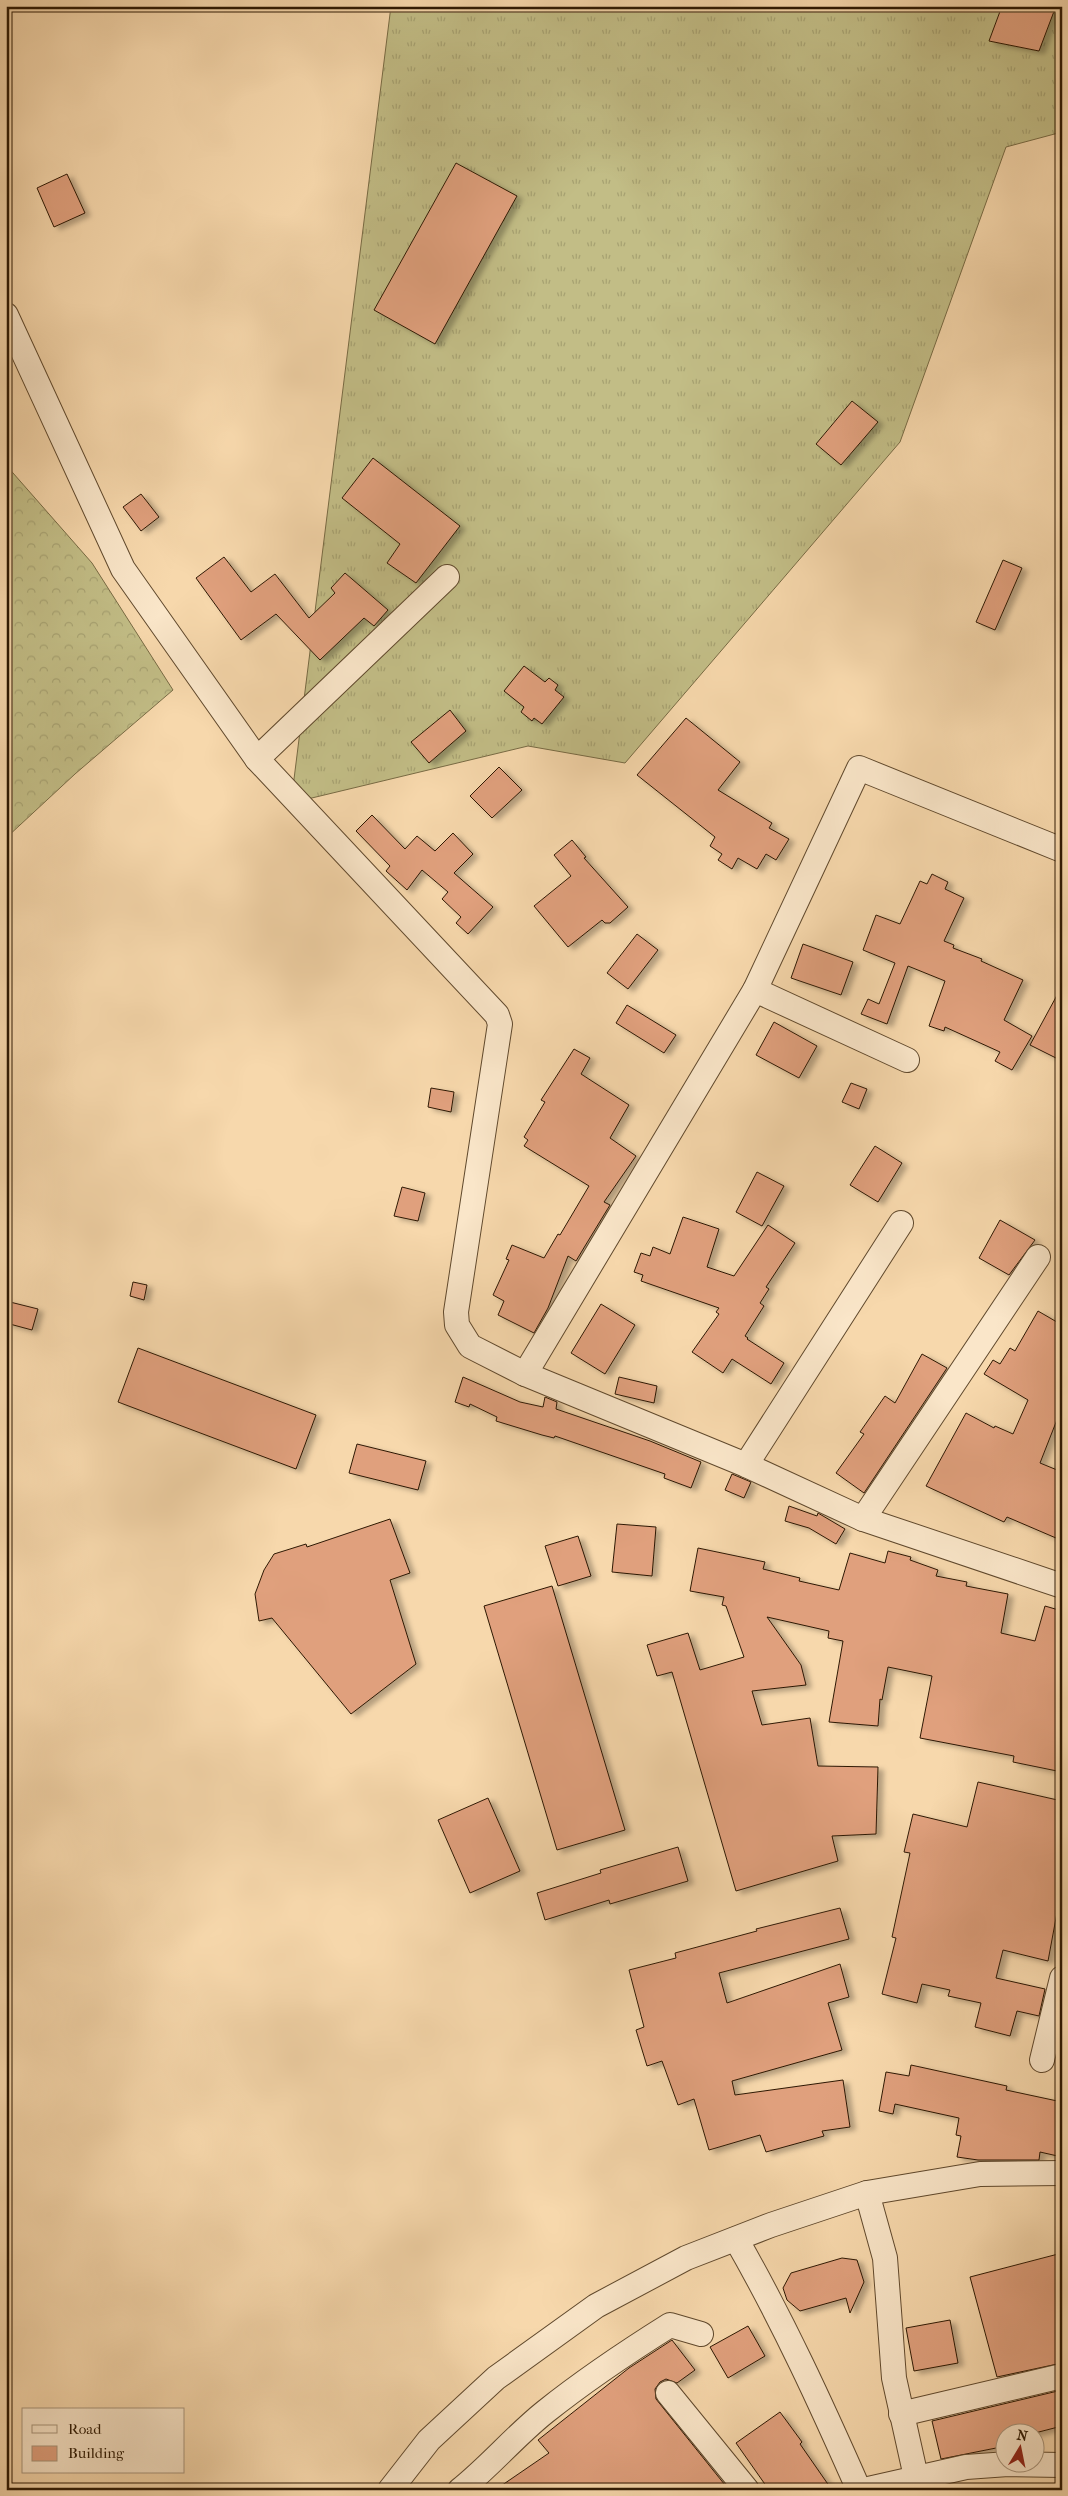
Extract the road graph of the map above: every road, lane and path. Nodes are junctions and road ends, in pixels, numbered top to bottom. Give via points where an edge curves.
1 (6, 315) edge
2 (447, 577) dead end
3 (257, 759) junction
4 (1062, 850) edge
5 (755, 990) junction
6 (907, 1060) dead end
7 (902, 1223) dead end
8 (1038, 1257) dead end
9 (525, 1374) junction
10 (746, 1465) junction
11 (863, 1519) junction
12 (1062, 1586) edge
13 (1062, 1978) edge
14 (1042, 2060) dead end
15 (1062, 2173) edge
16 (867, 2192) junction
17 (736, 2239) junction
18 (701, 2334) dead end
19 (1062, 2376) edge
20 (668, 2393) dead end
21 (901, 2414) junction
22 (1062, 2465) edge
23 (918, 2483) edge
24 (390, 2490) edge
25 (460, 2490) edge
26 (747, 2490) edge
27 (859, 2490) edge
28 (864, 2490) edge

1 - 3 street via 123,569
2 - 3 street
3 - 9 street via 497,1016 500,1024 456,1312 457,1325 470,1346
4 - 5 street via 858,768
5 - 6 street
5 - 9 street
7 - 10 street
8 - 11 street
9 - 10 street
10 - 11 street
11 - 12 street
13 - 14 street
15 - 16 street via 980,2174
16 - 17 street
16 - 21 street via 886,2258 894,2378
17 - 24 street via 686,2258 596,2306 496,2378 428,2440
17 - 27 street via 803,2364
18 - 25 street via 670,2325 613,2361 543,2414
19 - 21 street
20 - 26 street
21 - 23 street
22 - 23 street via 966,2467
23 - 28 street

